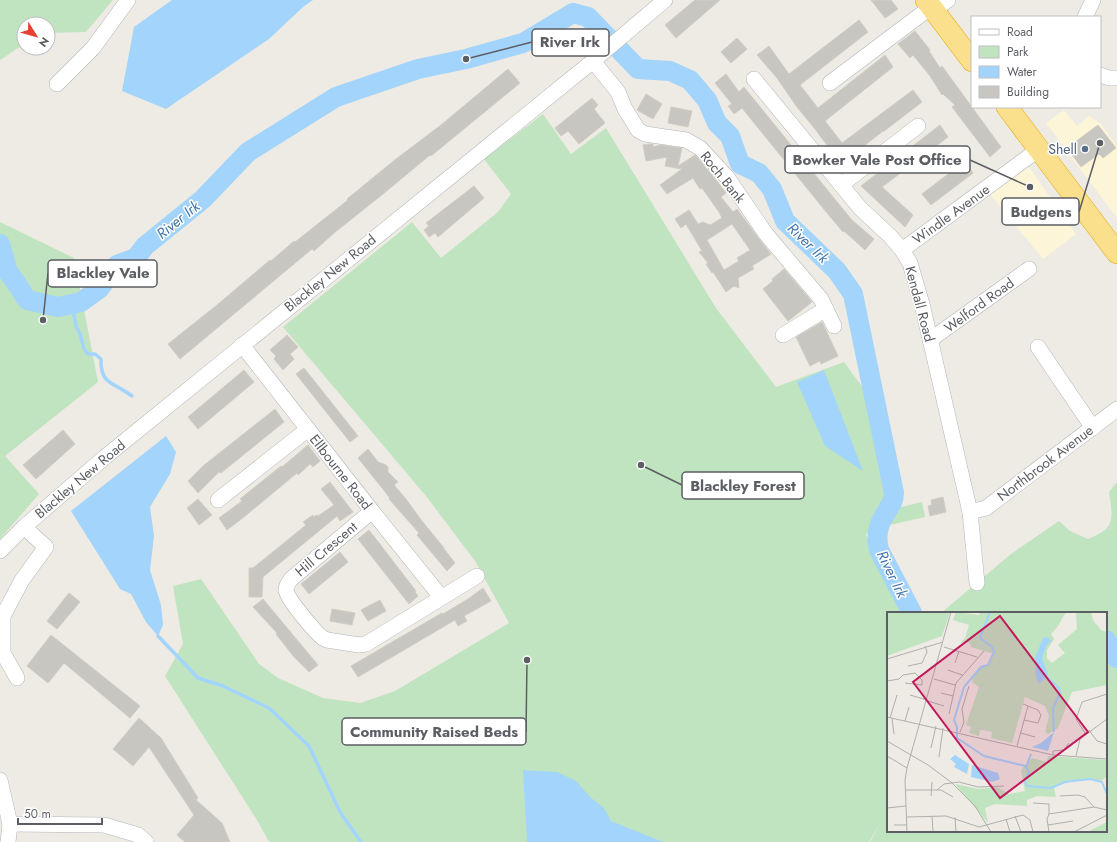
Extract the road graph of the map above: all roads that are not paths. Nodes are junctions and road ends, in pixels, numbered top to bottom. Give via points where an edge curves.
1 (128, 0) edge
2 (665, 0) edge
3 (1093, 0) edge
4 (935, 4) edge
5 (1085, 16) edge
6 (971, 59) edge
7 (593, 61) junction
8 (1101, 75) edge
9 (754, 78) dead end
10 (1117, 78) edge
11 (830, 83) dead end
12 (57, 84) dead end
13 (1008, 108) edge
14 (918, 126) dead end
15 (1039, 149) junction
16 (841, 185) junction
17 (902, 250) junction
18 (1117, 253) edge
19 (1029, 270) dead end
20 (826, 309) junction
21 (834, 326) dead end
22 (783, 335) dead end
23 (930, 340) junction
24 (242, 345) junction
25 (1038, 347) dead end
26 (1117, 409) edge
27 (1093, 428) junction
28 (308, 429) junction
29 (218, 500) dead end
30 (372, 511) junction
31 (970, 512) junction
32 (24, 527) junction
33 (0, 551) edge
34 (477, 576) dead end
35 (977, 583) dead end
36 (441, 597) junction
37 (17, 678) dead end
38 (0, 780) edge
39 (10, 824) junction
40 (8, 842) edge
41 (146, 842) edge

1 - 12 street via 93,48
2 - 7 street, Blackley New Road
3 - 5 street
4 - 6 highway
4 - 11 street
7 - 20 street, Roch Bank via 618,92 638,130 645,134 686,140 700,148 727,177 766,234 821,299
7 - 24 street, Blackley New Road
8 - 10 street
9 - 16 street, Kendall Road
13 - 15 highway
14 - 16 street
15 - 17 street, Windle Avenue
15 - 18 highway
16 - 17 street, Kendall Road
17 - 23 street, Kendall Road via 915,277
19 - 23 street, Welford Road
20 - 21 street, Roch Bank
20 - 22 street
23 - 31 street, Kendall Road
24 - 28 street, Ellbourne Road
24 - 32 street, Blackley New Road
25 - 27 street
26 - 27 street, Northbrook Avenue
27 - 31 street, Northbrook Avenue via 986,508
28 - 29 street
28 - 30 street, Ellbourne Road
30 - 36 street, Ellbourne Road
30 - 36 street, Hill Crescent via 291,579 286,590 291,601 323,638 359,645 366,644
31 - 35 street, Kendall Road
32 - 33 street, Blackley New Road
32 - 37 street via 46,547 22,580 3,616 3,653
34 - 36 street, Hill Crescent
38 - 39 street
39 - 40 street
39 - 41 street via 104,825 138,835

